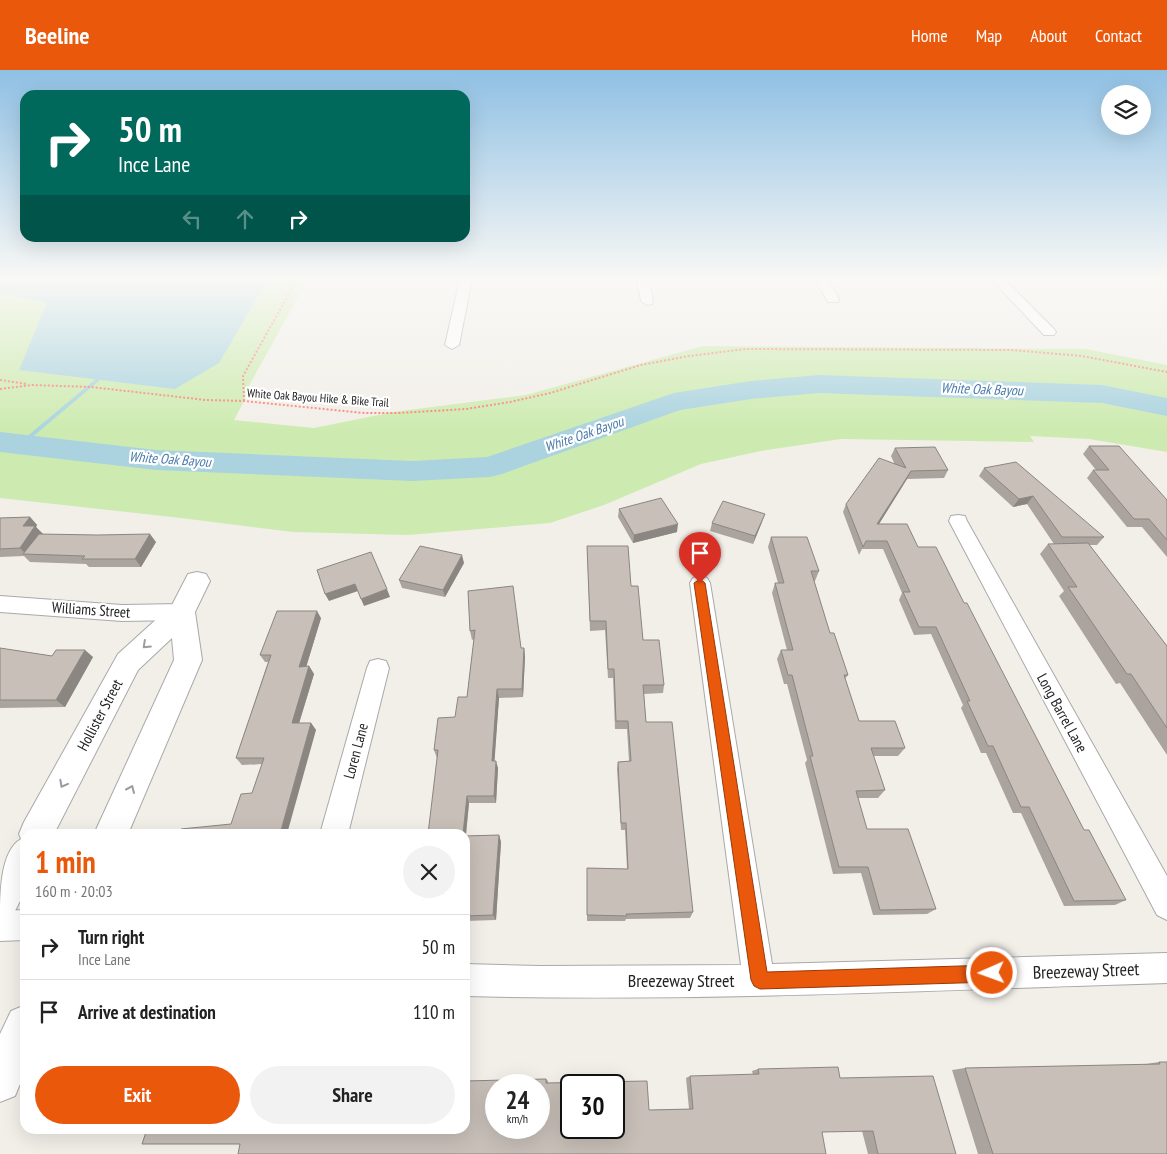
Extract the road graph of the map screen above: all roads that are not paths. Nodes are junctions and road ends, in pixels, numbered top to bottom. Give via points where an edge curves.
1 (455, 330) edge
2 (1047, 330) edge
3 (1049, 332) dead end
4 (452, 345) dead end
5 (958, 521) dead end
6 (197, 581) dead end
7 (700, 583) dead end
8 (0, 604) edge
9 (182, 612) junction
10 (378, 668) dead end
11 (39, 829) edge
12 (113, 829) edge
13 (335, 829) edge
14 (20, 864) edge
15 (0, 902) edge
16 (1167, 905) edge
17 (20, 925) edge
18 (0, 926) edge
19 (1167, 968) edge
20 (470, 980) edge
21 (760, 980) junction
22 (20, 1037) edge
23 (0, 1081) edge

1 - 4 street
2 - 3 street
5 - 16 street, Long Barrel Lane
6 - 9 street, Hollister Street
7 - 21 street
8 - 9 street, Williams Street via 122,613
9 -> 11 street, Hollister Street via 128,662
12 -> 9 street via 188,660
10 - 13 street, Loren Lane
14 - 15 street
17 - 18 street
19 - 21 street, Breezeway Street
20 - 21 street, Breezeway Street
22 - 23 street

